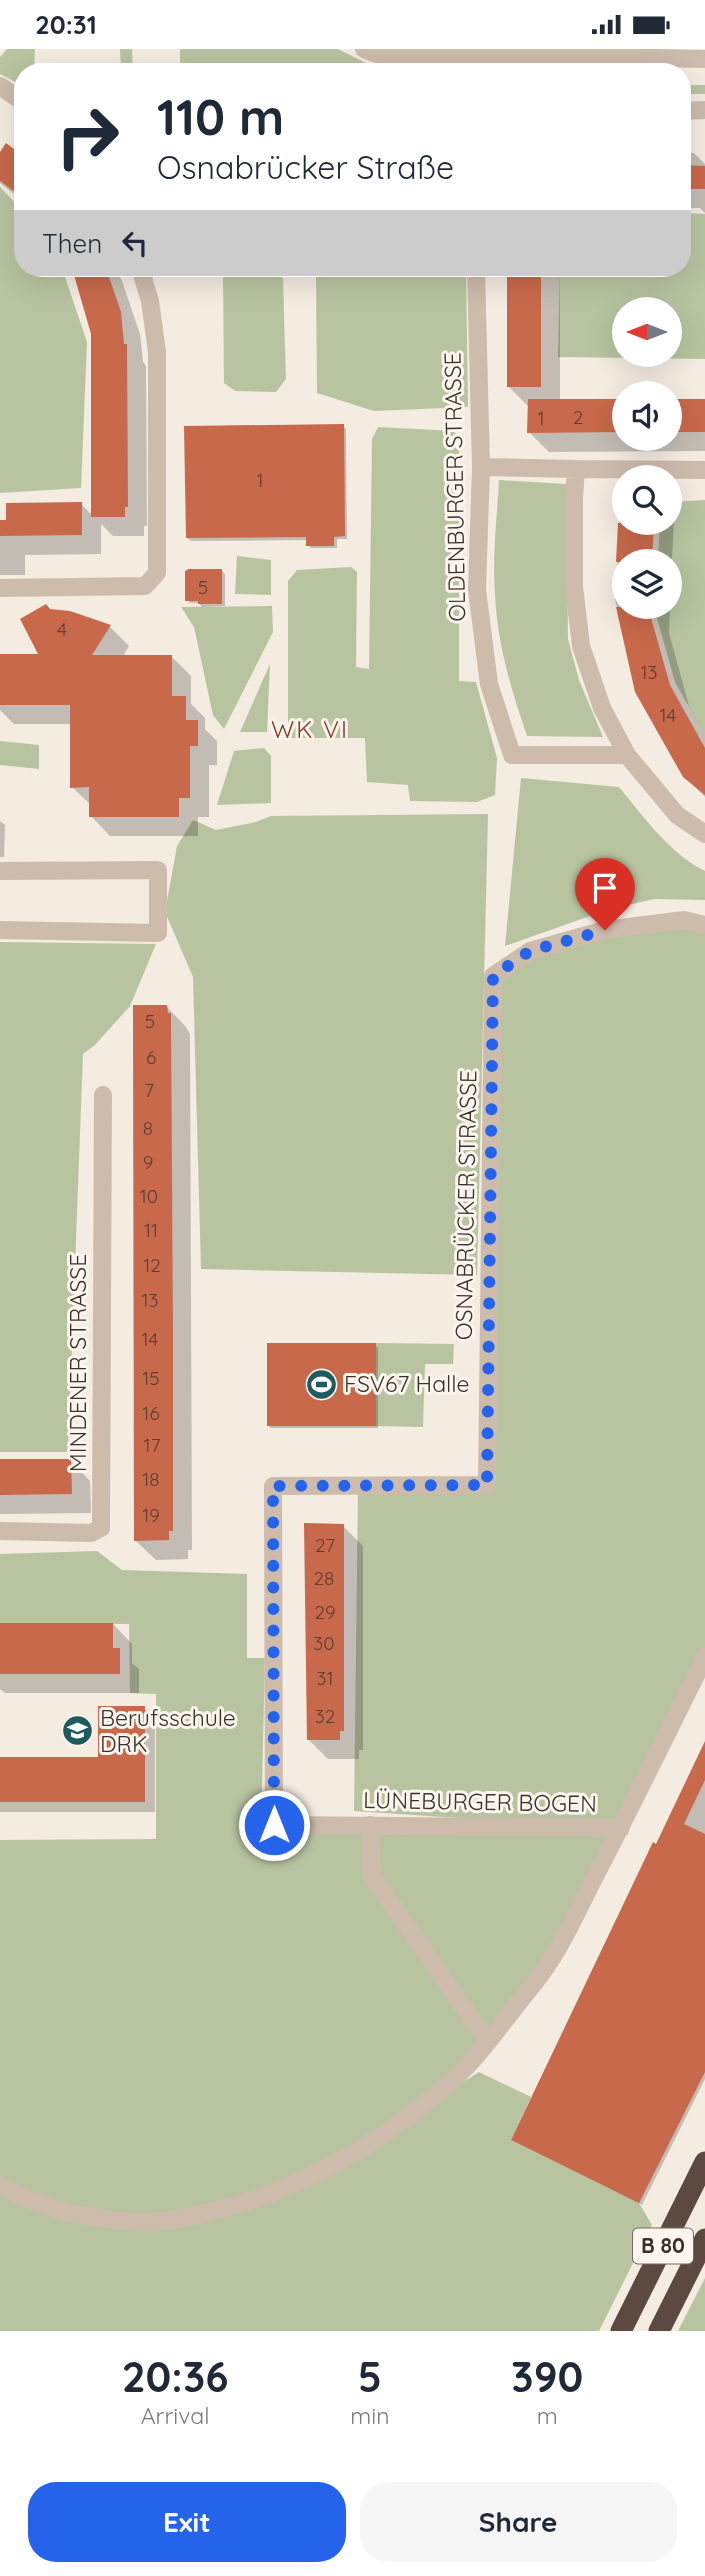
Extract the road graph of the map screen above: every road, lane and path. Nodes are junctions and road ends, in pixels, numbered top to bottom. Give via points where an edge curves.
1 (364, 49) edge
2 (705, 59) edge
3 (477, 63) edge
4 (143, 277) edge
5 (476, 277) edge
6 (481, 467) junction
7 (576, 470) junction
8 (705, 470) edge
9 (0, 588) edge
10 (627, 755) junction
11 (705, 834) edge
12 (0, 871) edge
13 (705, 925) edge
14 (0, 930) edge
15 (103, 1095) dead end
16 (0, 1531) edge
17 (705, 1657) edge
18 (274, 1825) joint
19 (370, 1825) junction
20 (621, 1828) junction
21 (488, 2042) junction
22 (705, 2162) edge
23 (0, 2185) edge
24 (705, 2239) edge
25 (621, 2331) edge
26 (659, 2331) edge

1 - 3 street
2 - 3 street
4 - 9 street via 158,352 157,573 145,586
5 - 6 street, OLDENBURGER STRASSE
6 - 7 street
6 - 10 street, OLDENBURGER STRASSE via 477,590 489,684 512,755
7 - 8 street
7 - 10 street via 574,587 581,646 602,708
10 - 11 street via 677,815
12 - 14 street via 158,870 158,933
13 - 18 street, OSNABRÜCKER STRASSE via 684,920 605,930 530,951 493,976 487,1485 273,1486
15 - 16 street, MINDENER STRASSE via 101,1528 91,1534
17 - 20 street, LÜNEBURGER BOGEN
18 - 19 street, LÜNEBURGER BOGEN
19 - 20 street, LÜNEBURGER BOGEN
19 - 21 street via 372,1876
20 - 21 street via 549,1963
21 - 23 street via 433,2097 375,2139 332,2166 250,2202 179,2219 143,2222 64,2210
22 - 25 highway, B 80
24 - 26 highway, B 80

